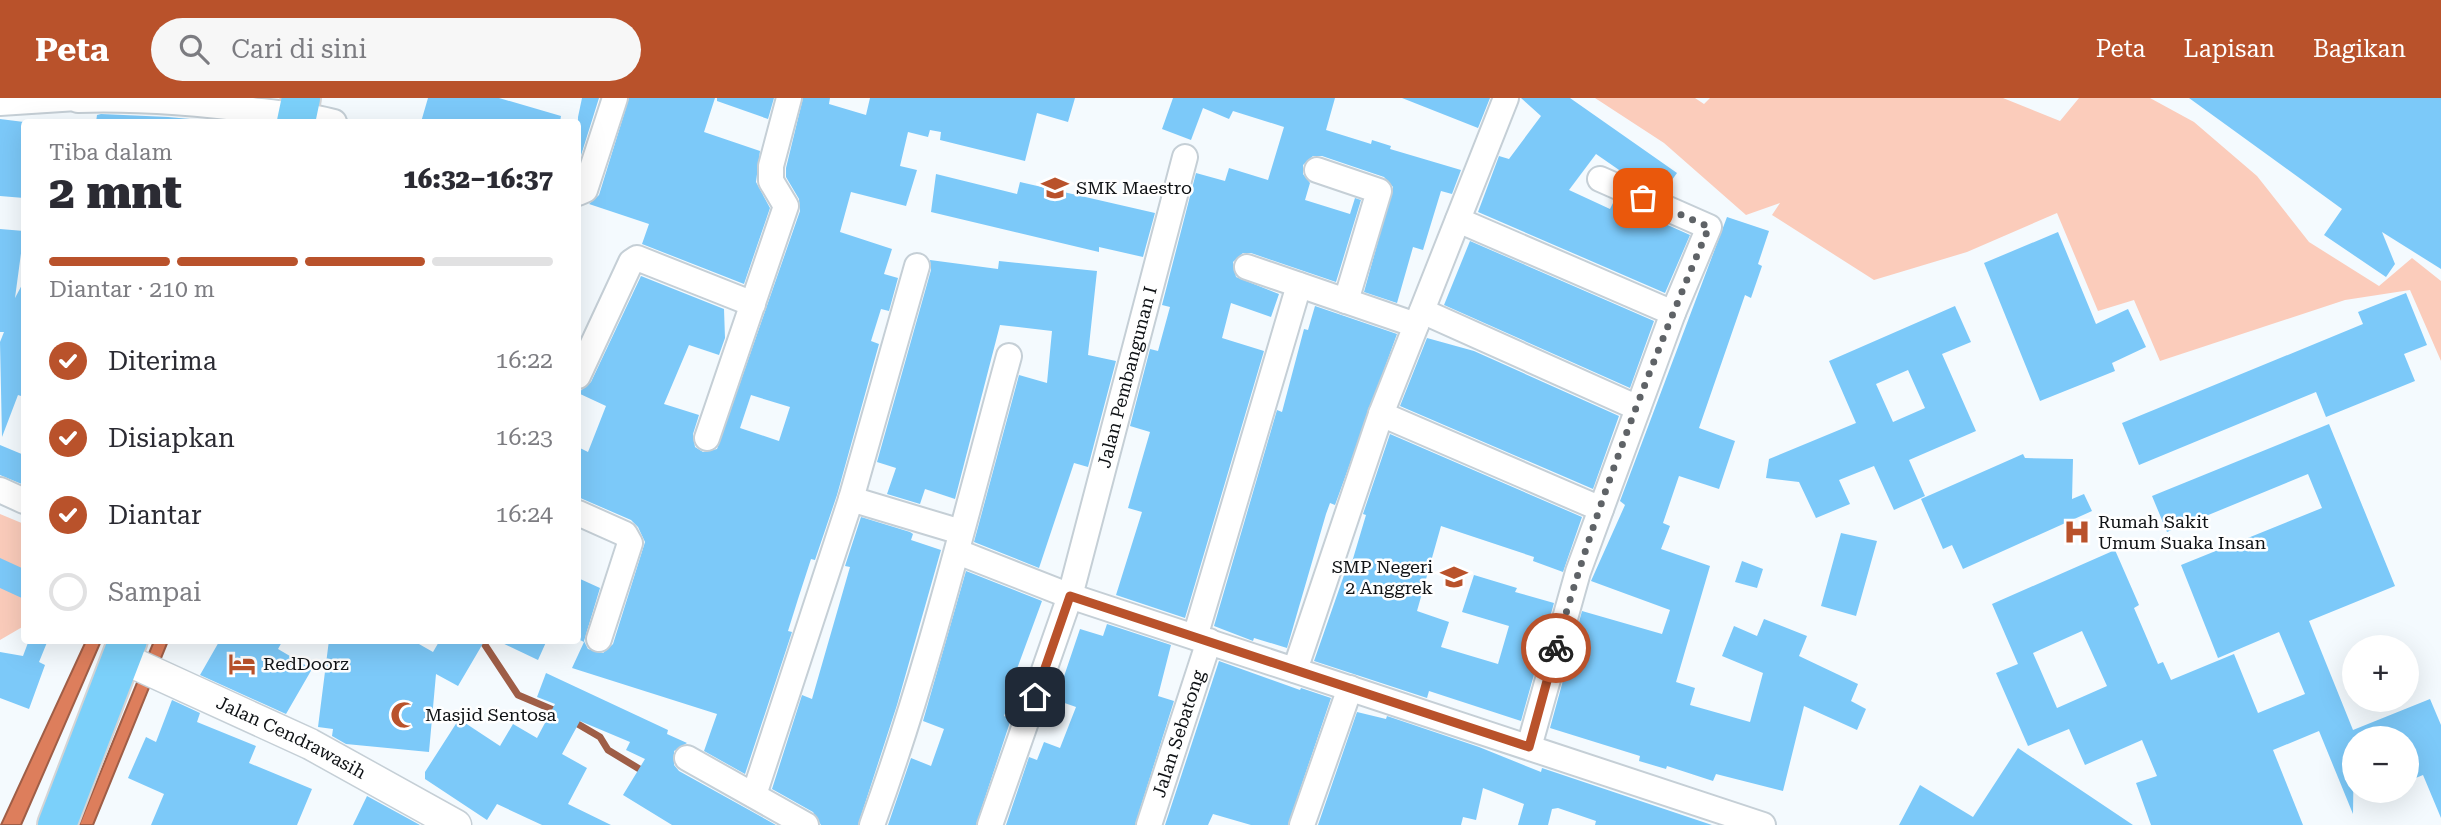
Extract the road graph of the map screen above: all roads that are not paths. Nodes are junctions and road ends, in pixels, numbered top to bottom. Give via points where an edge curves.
1 (615, 98) edge
2 (789, 98) edge
3 (1506, 98) edge
4 (78, 99) edge
5 (0, 103) edge
6 (298, 114) edge
7 (1185, 157) dead end
8 (1317, 170) dead end
9 (1600, 179) dead end
10 (581, 192) edge
11 (1458, 220) junction
12 (918, 266) dead end
13 (1247, 267) dead end
14 (1299, 285) junction
15 (1346, 301) junction
16 (753, 304) junction
17 (1673, 313) junction
18 (1419, 318) junction
19 (1009, 356) dead end
20 (581, 370) edge
21 (1638, 408) junction
22 (1381, 414) junction
23 (707, 438) dead end
24 (0, 490) edge
25 (851, 499) junction
26 (21, 500) edge
27 (1601, 509) junction
28 (581, 514) edge
29 (959, 542) junction
30 (1070, 596) junction
31 (599, 639) dead end
32 (1202, 639) junction
33 (129, 654) edge
34 (1295, 670) junction
35 (1350, 688) junction
36 (1529, 747) junction
37 (687, 758) dead end
38 (754, 795) junction
39 (57, 825) edge
40 (456, 825) edge
41 (806, 825) edge
42 (872, 825) edge
43 (990, 825) edge
44 (1149, 825) edge
45 (1302, 825) edge
46 (1763, 825) edge

1 - 10 street
2 - 16 street via 771,166 771,181 786,206
3 - 11 street
4 - 5 street
4 - 6 street via 167,101
7 - 30 street, Jalan Pembangunan I
8 - 15 street via 1380,191
9 - 17 street via 1709,227
11 - 17 street
11 - 18 street
12 - 25 street
13 - 14 street
14 - 15 street
14 - 32 street, Jalan Sebatong
15 - 18 street
16 - 20 street via 636,258
16 - 23 street
17 - 21 street
18 - 21 street
18 - 22 street
19 - 29 street
21 - 27 street
22 - 27 street
22 - 34 street
24 - 26 street
25 - 29 street
25 - 38 street
27 - 36 street via 1578,572
28 - 31 street via 625,534 630,543
29 - 30 street
29 - 42 street
30 - 32 street
30 - 43 street, Jalan Pembangunan I
32 - 34 street
32 - 44 street, Jalan Sebatong
33 - 39 main road
33 - 40 street, Jalan Cendrawasih via 310,744
34 - 35 street
35 - 36 street
35 - 45 street
36 - 46 street
37 - 38 street
38 - 41 street

